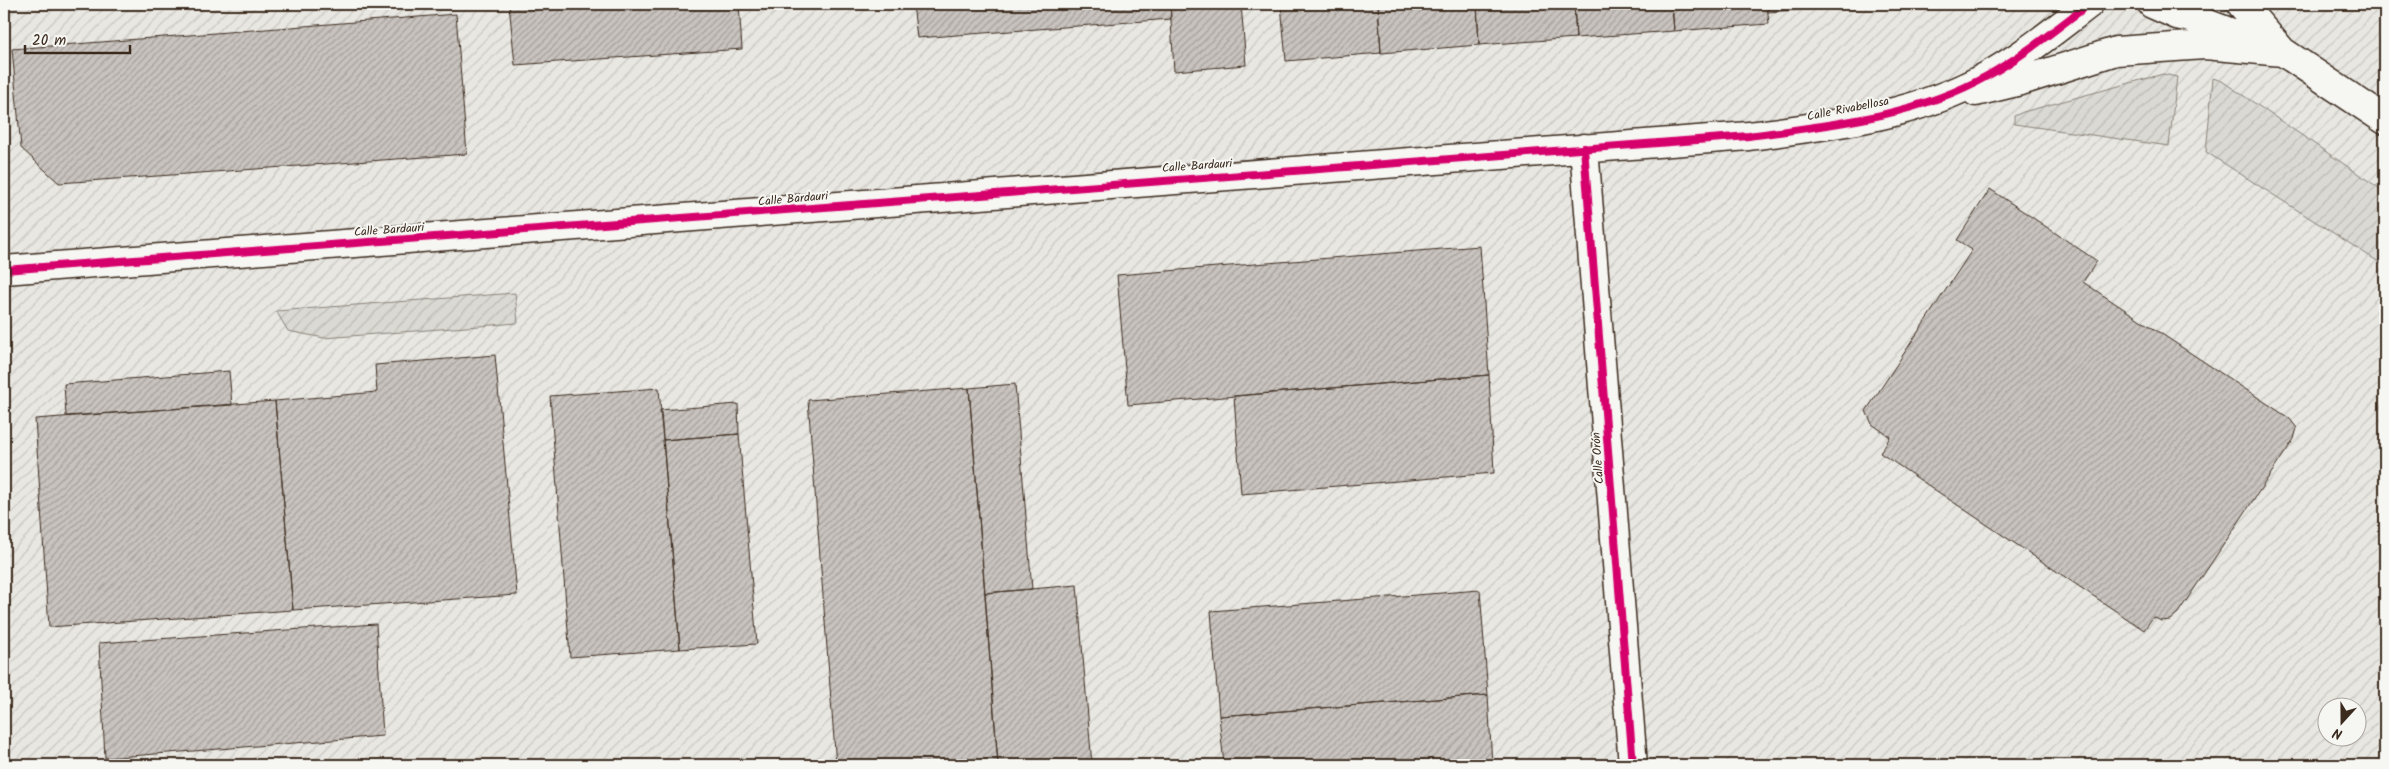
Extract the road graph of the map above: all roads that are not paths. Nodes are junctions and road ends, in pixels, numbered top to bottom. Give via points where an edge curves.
1 (2088, 4) edge
2 (2152, 4) edge
3 (2241, 4) edge
4 (2283, 52) junction
5 (1919, 105) junction
6 (2385, 120) edge
7 (1584, 148) junction
8 (4, 270) edge
9 (1633, 765) edge

1 - 5 street, Calle Rivabellosa via 2044,39 1986,77
2 - 4 street
3 - 4 street
4 - 5 street via 2205,45 2116,51 2021,81
4 - 6 street
5 - 7 street, Calle Rivabellosa via 1846,123 1759,135
7 - 8 street, Calle Bardauri
7 - 9 street, Calle Orón

